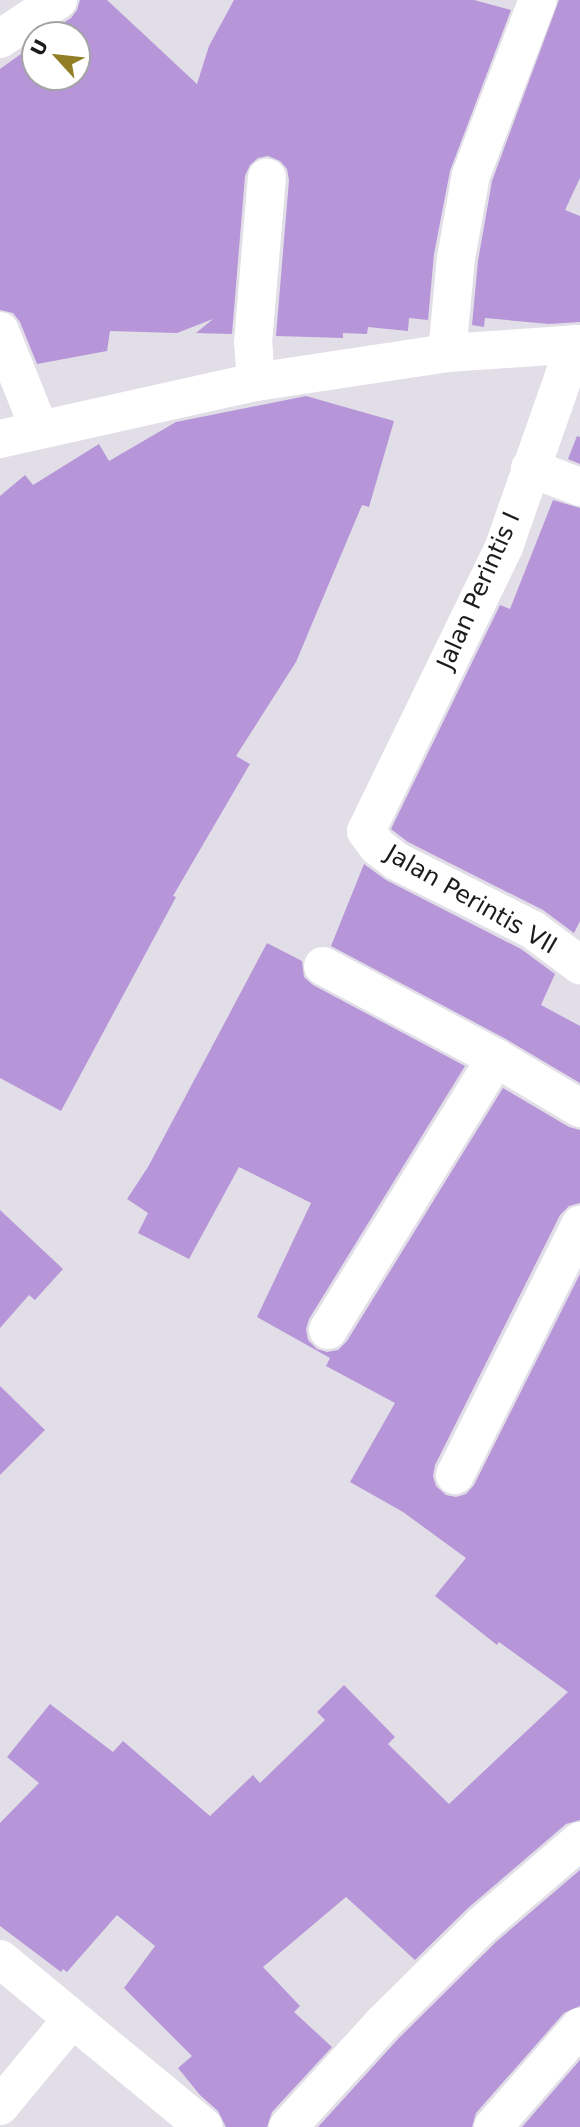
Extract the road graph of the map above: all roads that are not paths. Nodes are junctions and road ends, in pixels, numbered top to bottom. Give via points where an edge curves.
1 (58, 0) edge
2 (538, 0) edge
3 (0, 40) edge
4 (267, 178) dead end
5 (0, 331) edge
6 (577, 344) edge
7 (447, 354) junction
8 (256, 382) junction
9 (39, 428) junction
10 (0, 439) edge
11 (530, 468) junction
12 (580, 487) edge
13 (366, 831) joint
14 (580, 965) edge
15 (323, 966) dead end
16 (496, 1058) junction
17 (580, 1108) edge
18 (580, 1225) edge
19 (328, 1330) dead end
20 (455, 1475) dead end
21 (580, 1841) edge
22 (0, 1959) edge
23 (72, 2019) junction
24 (580, 2027) edge
25 (0, 2106) edge
26 (199, 2126) edge
27 (288, 2127) edge
28 (493, 2127) edge

1 - 3 street
2 - 7 street via 471,175 456,258
4 - 8 street via 253,343
5 - 9 street
6 - 7 street
6 - 11 street, Jalan Perintis I
7 - 8 street
8 - 9 street
9 - 10 street
11 - 12 street
11 - 13 street, Jalan Perintis I via 504,547
13 - 14 street, Jalan Perintis VII via 396,861 533,930
15 - 16 street
16 - 17 street
16 - 19 street
18 - 20 street
21 - 27 street via 482,1925 383,2023
22 - 23 street
23 - 25 street
23 - 26 street
24 - 28 street

